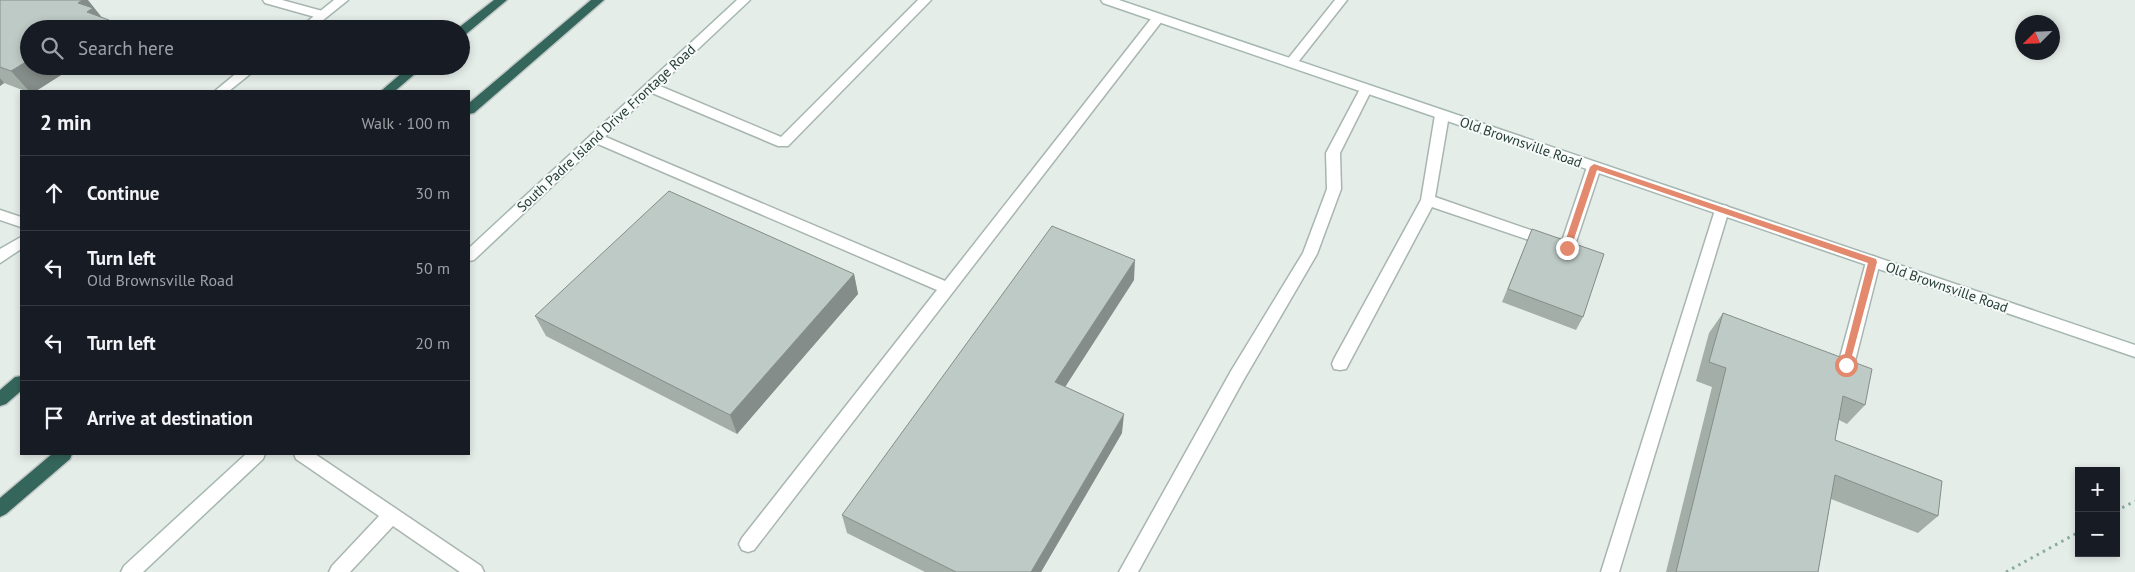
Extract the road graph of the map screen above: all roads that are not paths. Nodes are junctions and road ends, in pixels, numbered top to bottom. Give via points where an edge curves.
1 (269, 0) edge
2 (342, 0) edge
3 (501, 0) edge
4 (598, 0) edge
5 (744, 0) edge
6 (925, 0) edge
7 (1107, 0) edge
8 (1341, 0) edge
9 (322, 15) junction
10 (1158, 18) junction
11 (316, 20) edge
12 (470, 25) edge
13 (1291, 63) junction
14 (242, 75) edge
15 (407, 75) edge
16 (650, 87) junction
17 (1366, 89) junction
18 (222, 90) edge
19 (388, 90) edge
20 (470, 109) edge
21 (1442, 115) junction
22 (596, 138) junction
23 (1594, 167) junction
24 (1428, 200) junction
25 (1722, 210) junction
26 (0, 215) edge
27 (20, 222) edge
28 (20, 243) edge
29 (470, 255) edge
30 (0, 258) edge
31 (1873, 262) junction
32 (947, 288) junction
33 (2135, 351) edge
34 (1340, 364) dead end
35 (1846, 365) edge
36 (20, 383) edge
37 (0, 399) edge
38 (63, 455) edge
39 (256, 455) edge
40 (303, 455) edge
41 (0, 509) edge
42 (391, 515) junction
43 (748, 544) dead end
44 (130, 572) edge
45 (338, 572) edge
46 (475, 572) edge
47 (1128, 572) edge
48 (1610, 572) edge

1 - 9 main road
2 - 9 main road
3 - 12 highway
4 - 20 highway
5 - 16 main road, South Padre Island Drive Frontage Road
6 - 16 main road via 783,144
7 - 10 main road, Old Brownsville Road
8 - 13 main road
9 - 11 main road
10 - 13 main road, Old Brownsville Road
10 - 32 main road
13 - 17 main road, Old Brownsville Road
14 - 18 main road
15 - 19 highway
16 - 22 main road, South Padre Island Drive Frontage Road
17 - 21 main road, Old Brownsville Road
17 - 47 main road via 1333,153 1334,189 1310,254 1236,376
21 - 23 main road, Old Brownsville Road
21 - 24 main road
22 - 29 main road, South Padre Island Drive Frontage Road
22 - 32 main road
23 - 24 main road via 1567,248
23 - 25 main road, Old Brownsville Road
24 - 34 main road
25 - 31 main road, Old Brownsville Road
25 - 48 main road
26 - 27 main road
28 - 30 main road
31 - 33 main road, Old Brownsville Road
31 - 35 main road
32 - 43 main road
36 - 37 highway
38 - 41 highway
39 - 44 main road
40 - 42 main road
42 - 45 main road
42 - 46 main road

